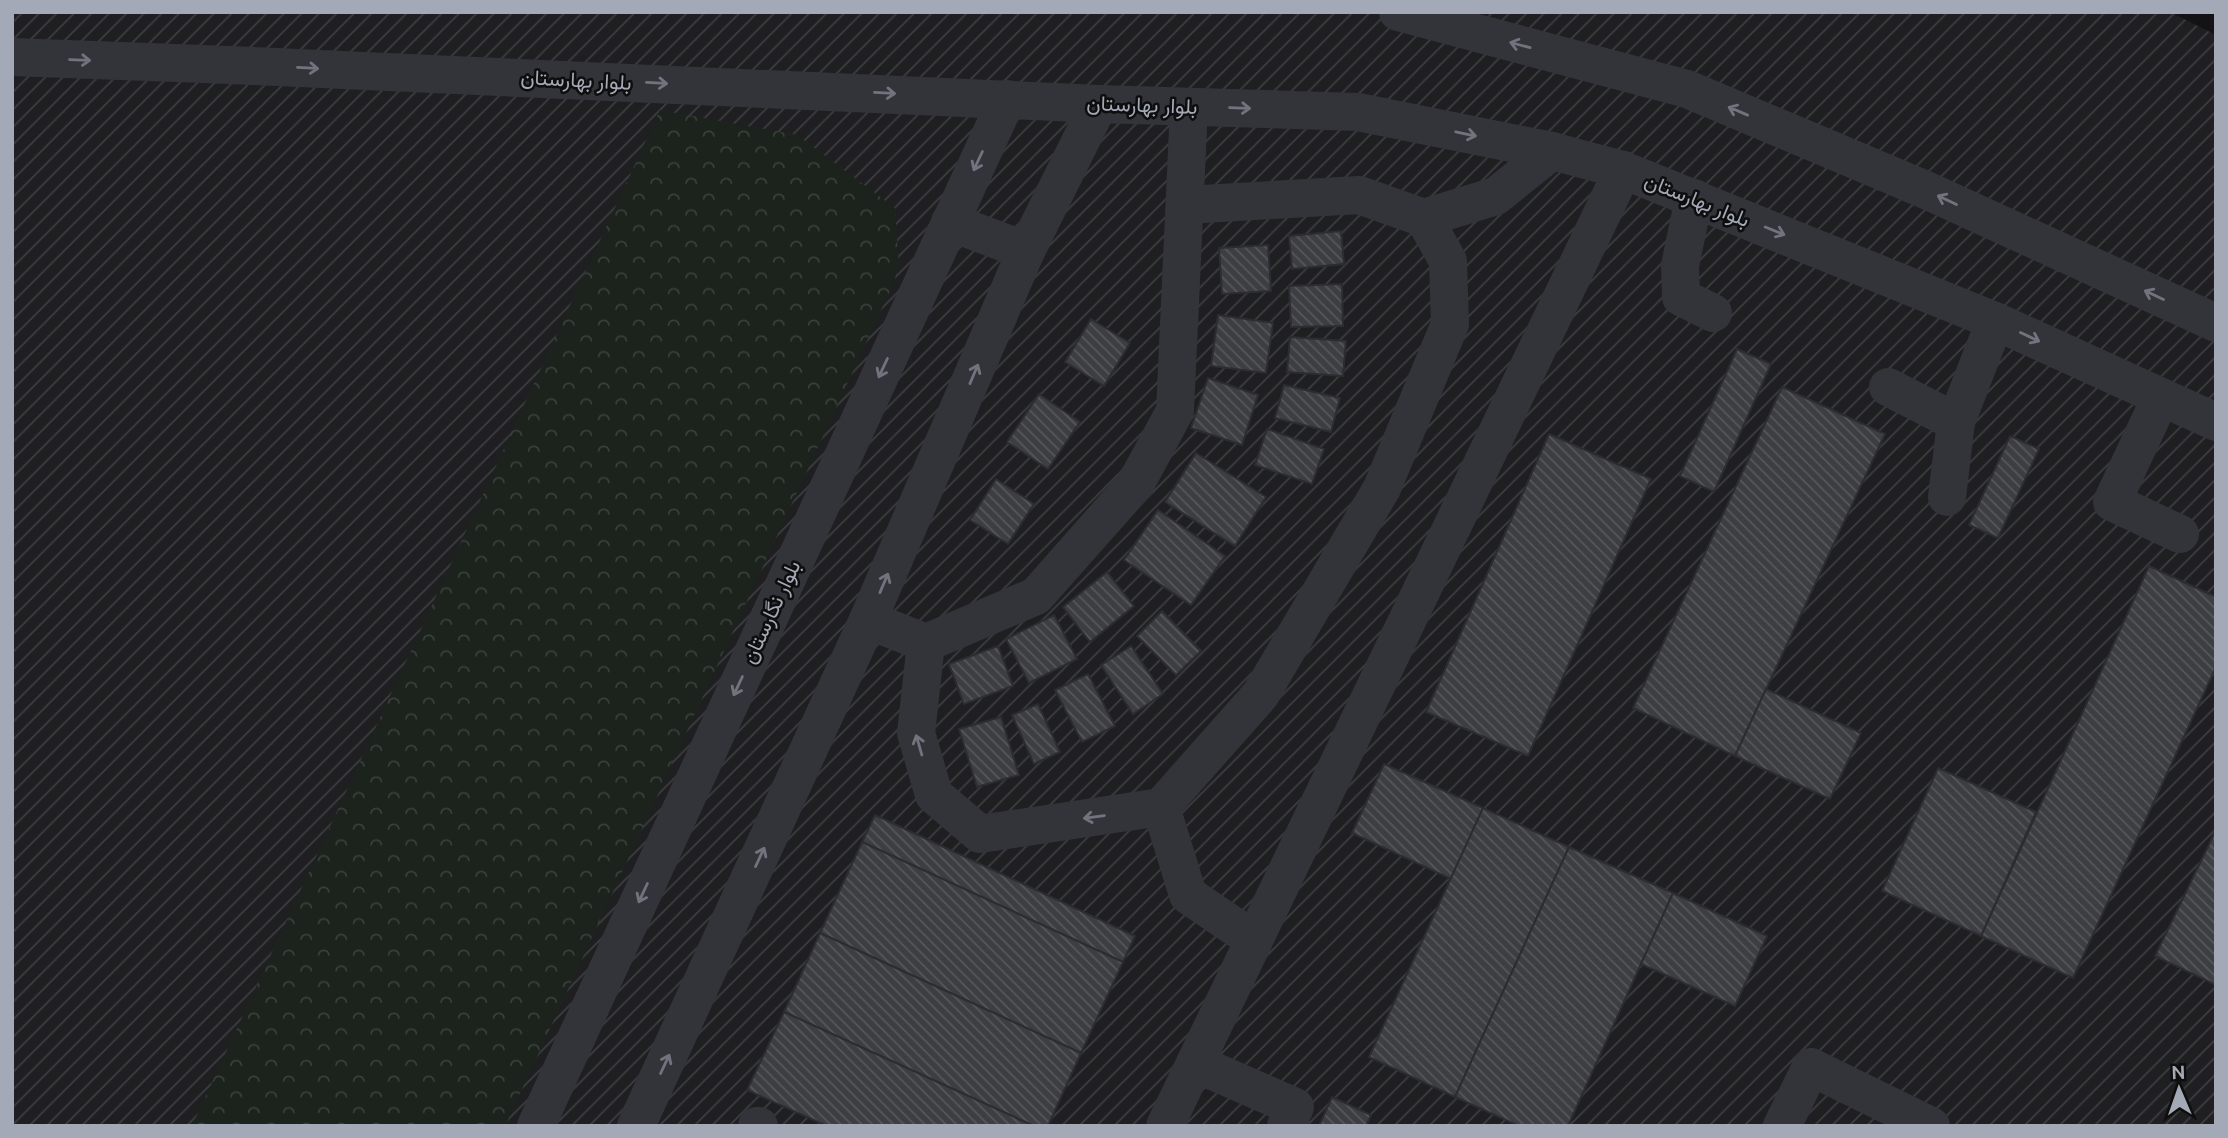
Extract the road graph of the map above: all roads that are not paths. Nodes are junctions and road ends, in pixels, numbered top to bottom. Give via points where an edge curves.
1 (1398, 12) edge
2 (12, 57) edge
3 (1007, 99) junction
4 (1099, 104) junction
5 (1189, 107) junction
6 (1552, 151) junction
7 (1623, 170) junction
8 (1694, 198) junction
9 (1185, 205) junction
10 (1424, 218) junction
11 (950, 222) junction
12 (1026, 251) junction
13 (1713, 313) dead end
14 (1995, 321) junction
15 (2216, 323) edge
16 (1888, 387) dead end
17 (2161, 397) junction
18 (1956, 422) junction
19 (2216, 422) edge
20 (1947, 497) dead end
21 (2180, 534) dead end
22 (868, 621) junction
23 (926, 642) junction
24 (1161, 807) junction
25 (1254, 940) junction
26 (1195, 1063) junction
27 (536, 1126) edge
28 (636, 1126) edge
29 (1165, 1126) edge
30 (1286, 1126) edge
31 (1782, 1126) edge
32 (1931, 1126) edge

15 -> 1 street via 1926,190 1687,89
2 -> 3 street, بلوار بهارستان
3 - 4 street, بلوار بهارستان
3 -> 11 street, بلوار نگارستان
4 - 5 street, بلوار بهارستان
4 - 12 street
5 -> 6 street, بلوار بهارستان via 1359,112
5 - 9 street
6 - 7 street, بلوار بهارستان
6 - 10 street via 1496,196
7 - 8 street, بلوار بهارستان
7 - 25 street
8 - 13 street via 1680,266 1681,297
8 -> 14 street, بلوار بهارستان
9 - 10 street via 1359,195
9 - 23 street via 1175,411 1136,483 1037,596
10 - 24 street via 1448,261 1450,324 1382,488 1261,694
11 - 12 street
11 -> 27 street, بلوار نگارستان
22 -> 12 street
14 -> 17 street, بلوار بهارستان
14 - 18 street
16 - 18 street
17 - 19 street, بلوار بهارستان
17 - 21 street via 2112,502
18 - 20 street
22 - 23 street
28 -> 22 street
24 -> 23 street via 979,834 934,795 916,733
24 - 25 street via 1188,895
25 - 26 street
26 - 29 street
26 - 30 street via 1295,1107
31 - 32 street via 1811,1067

